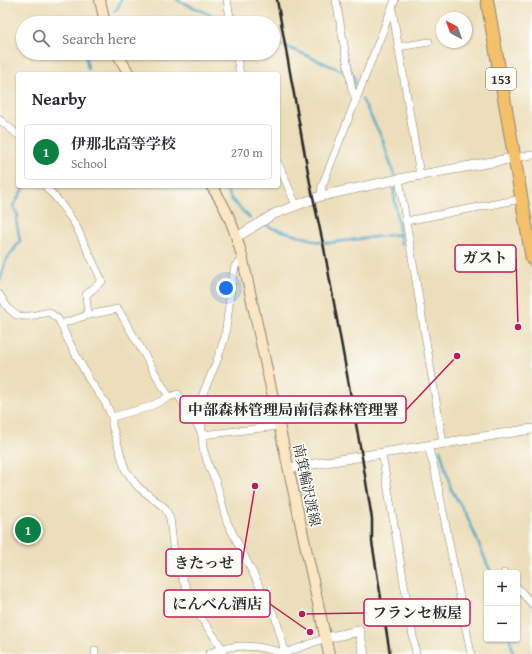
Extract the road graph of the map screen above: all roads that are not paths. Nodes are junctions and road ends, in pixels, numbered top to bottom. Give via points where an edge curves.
1 (100, 0) edge
2 (227, 0) edge
3 (336, 0) edge
4 (395, 0) edge
5 (487, 0) edge
6 (392, 8) junction
7 (103, 16) edge
8 (230, 16) edge
9 (429, 42) dead end
10 (398, 46) junction
11 (121, 60) edge
12 (237, 60) edge
13 (128, 72) edge
14 (240, 72) edge
15 (356, 99) junction
16 (0, 120) edge
17 (16, 133) edge
18 (532, 155) edge
19 (514, 158) junction
20 (280, 169) edge
21 (420, 175) junction
22 (399, 179) junction
23 (47, 188) edge
24 (212, 188) edge
25 (321, 196) junction
26 (521, 199) junction
27 (296, 205) junction
28 (406, 221) junction
29 (237, 237) junction
30 (532, 259) edge
31 (244, 260) junction
32 (0, 295) edge
33 (3, 308) edge
34 (88, 315) junction
35 (61, 324) junction
36 (169, 397) junction
37 (112, 418) junction
38 (280, 426) junction
39 (532, 429) edge
40 (202, 435) junction
41 (443, 444) junction
42 (428, 446) junction
43 (382, 454) junction
44 (289, 468) junction
45 (520, 590) edge
46 (532, 604) edge
47 (326, 638) junction
48 (222, 651) edge
49 (285, 653) edge
50 (209, 654) edge
51 (329, 654) edge
52 (364, 654) edge
53 (416, 654) edge
54 (471, 654) edge

1 - 7 main road
2 - 8 street
3 - 15 street via 352,90
4 - 6 street
5 - 19 highway, 153
6 - 10 street
6 - 15 street
9 - 10 street
10 - 21 street
11 - 13 main road
12 - 14 street
15 - 25 street via 322,186
16 - 17 street
18 - 19 street
19 - 21 street
19 - 26 highway, 153
20 - 27 street
21 - 22 street
22 - 25 street
22 - 28 street
23 - 34 street via 75,224 102,281 86,295
24 - 29 main road, 南箕輪沢渡線 via 228,213
25 - 27 street
26 - 28 street
26 - 30 highway, 153
27 - 29 street via 274,214
28 - 41 street
29 - 31 main road, 南箕輪沢渡線
31 - 38 main road, 南箕輪沢渡線
31 - 40 street via 235,266 225,337 202,396
32 - 33 street
33 - 35 street via 18,316 28,317 49,312 58,318
34 - 35 street
34 - 36 street via 118,305
35 - 37 street
36 - 37 street via 149,407
36 - 40 street via 178,394 184,407 198,424
37 - 48 street via 125,469 137,486 165,508 170,518 174,554 182,578 197,612
38 - 40 street
38 - 44 main road, 南箕輪沢渡線
39 - 41 street
40 - 49 street via 203,448 228,522 276,619
41 - 42 street
42 - 43 street
42 - 54 street
43 - 44 street
43 - 53 street
44 - 47 main road, 南箕輪沢渡線
45 - 46 street
47 - 49 street
47 - 51 main road, 南箕輪沢渡線
47 - 52 street via 359,631
48 - 49 street via 241,646
48 - 50 street

